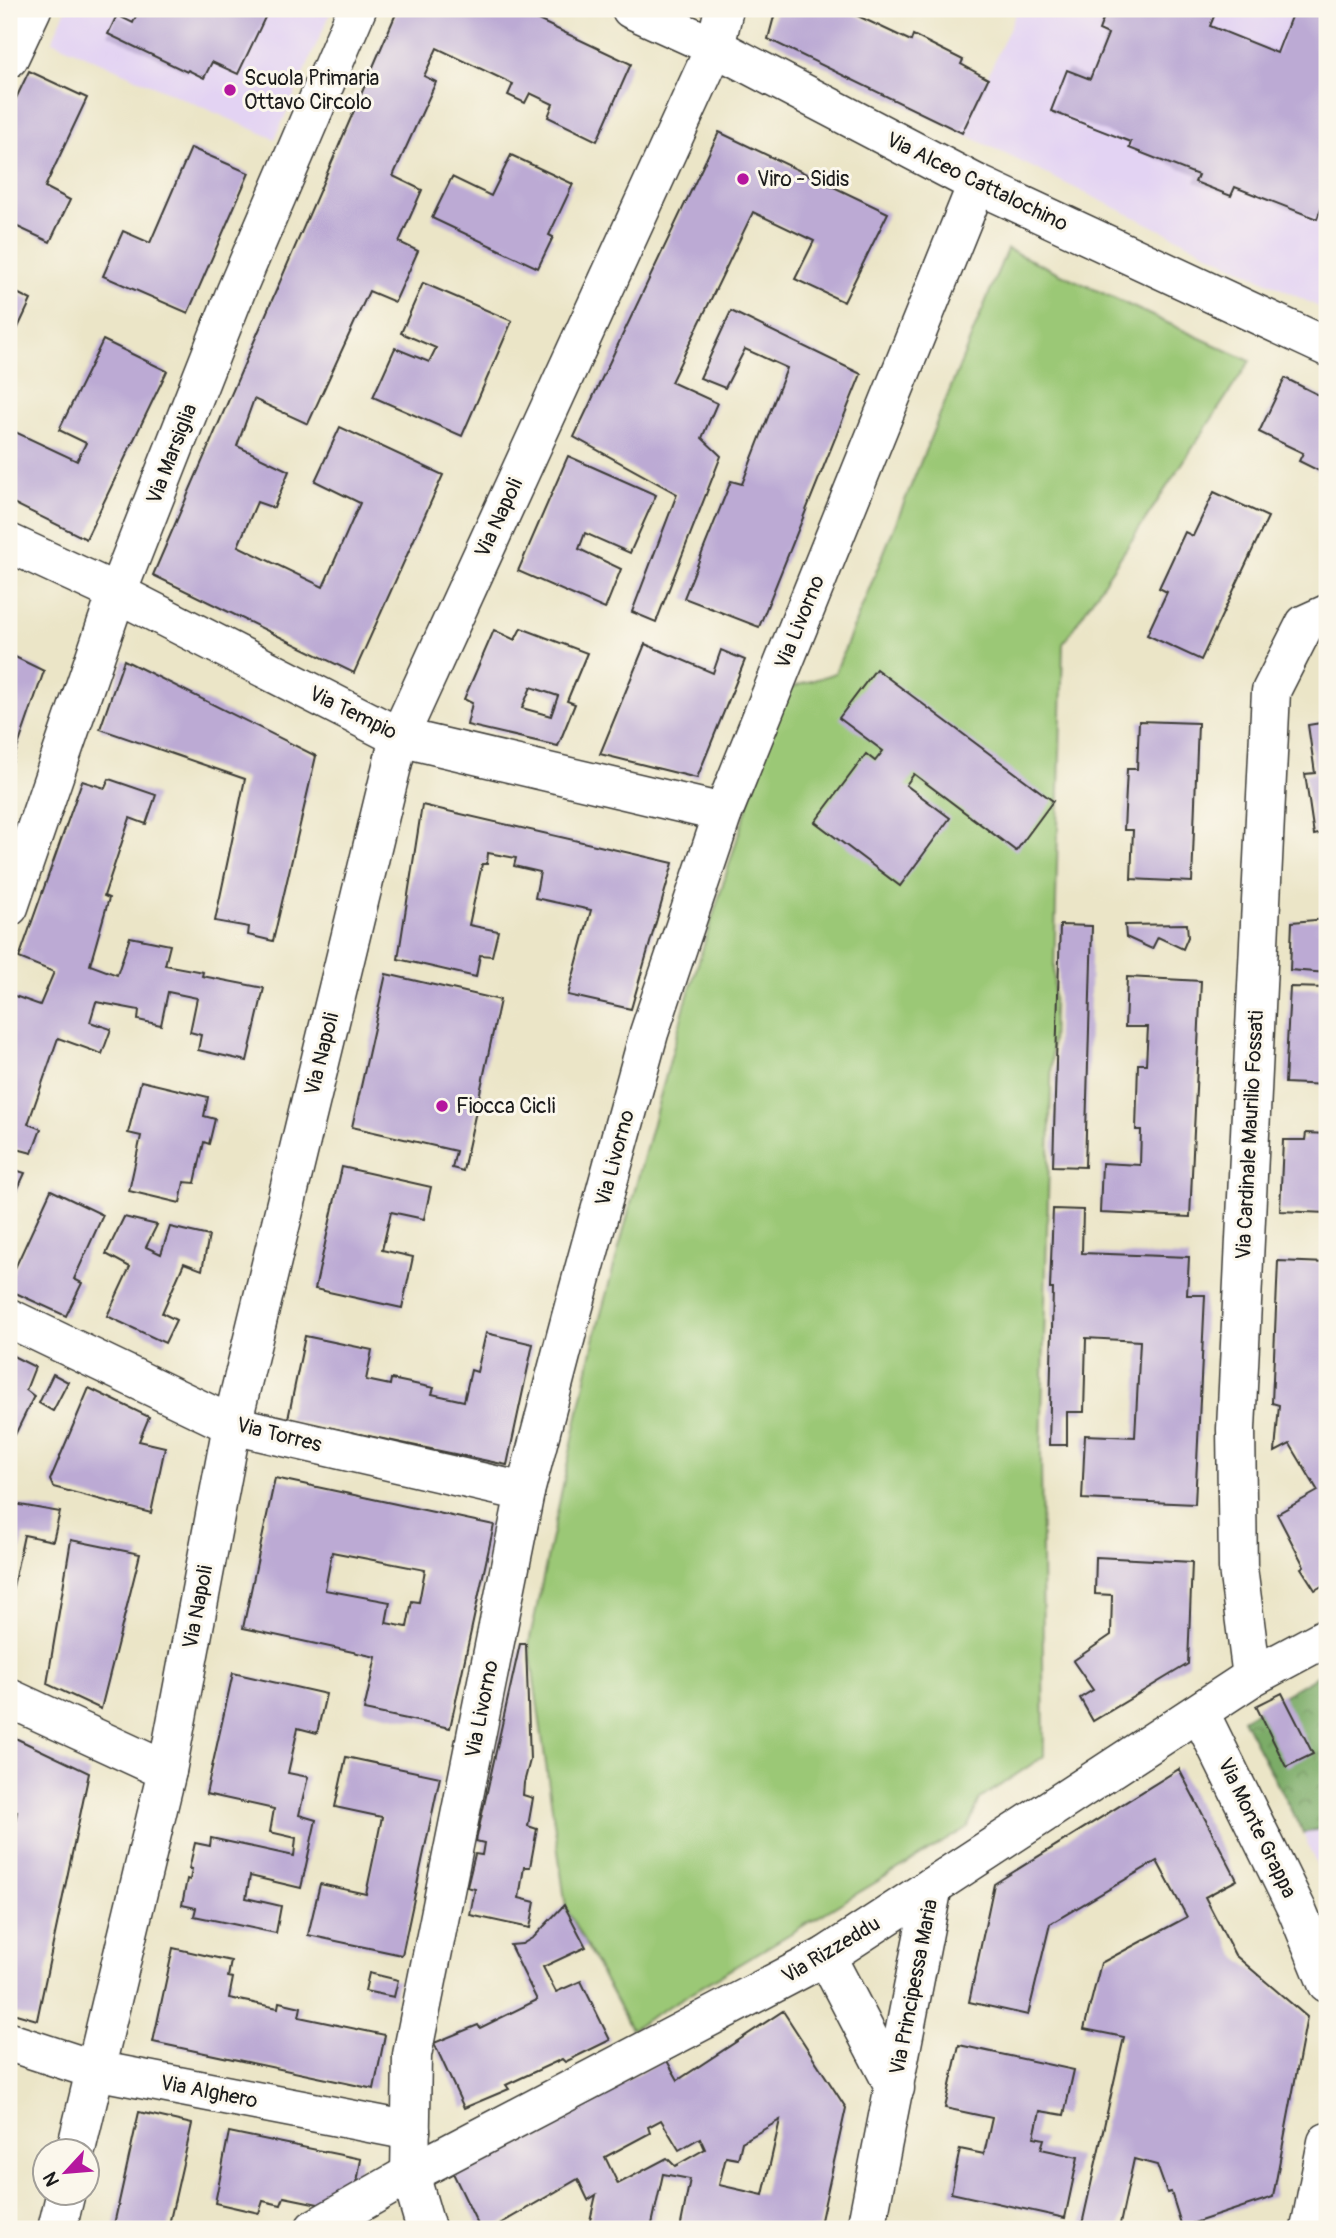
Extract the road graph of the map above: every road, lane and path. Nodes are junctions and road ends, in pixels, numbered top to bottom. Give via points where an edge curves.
1 (32, 9) edge
2 (357, 9) edge
3 (631, 9) edge
4 (724, 9) edge
5 (715, 47) junction
6 (9, 58) edge
7 (977, 184) junction
8 (1327, 347) edge
9 (9, 543) edge
10 (117, 593) junction
11 (1327, 614) edge
12 (399, 737) junction
13 (723, 813) junction
14 (9, 907) edge
15 (9, 1318) edge
16 (232, 1425) junction
17 (526, 1492) junction
18 (1327, 1637) edge
19 (1252, 1677) junction
20 (9, 1698) edge
21 (1200, 1713) junction
22 (167, 1771) junction
23 (933, 1886) junction
24 (826, 1956) junction
25 (1327, 1983) edge
26 (9, 2042) edge
27 (95, 2070) junction
28 (895, 2088) junction
29 (411, 2131) junction
30 (80, 2136) edge
31 (1327, 2143) edge
32 (410, 2174) junction
33 (63, 2206) edge
34 (57, 2229) edge
35 (314, 2229) edge
36 (426, 2229) edge
37 (866, 2229) edge
38 (1310, 2229) edge

1 - 6 street
2 - 10 street, Via Marsiglia via 236,291
3 - 5 street, Via Alceo Cattalochino
4 - 5 street, Via Napoli
5 - 7 street, Via Alceo Cattalochino
5 - 12 street, Via Napoli
7 - 8 street, Via Alceo Cattalochino
7 - 13 street, Via Livorno
9 - 10 street, Via Tempio
10 - 12 street, Via Tempio
10 - 14 street, Via Marsiglia
11 - 19 street, Via Cardinale Maurilio Fossati via 1305,624 1271,691 1236,1429 1238,1568
12 - 13 street, Via Tempio
12 - 16 street, Via Napoli
13 - 17 street, Via Livorno via 649,1033
15 - 16 street, Via Torres
16 - 17 street, Via Torres
16 - 22 street, Via Napoli
17 - 29 street, Via Livorno via 412,2055
18 - 19 street, Via Rizzeddu
19 - 21 street, Via Rizzeddu
20 - 22 street
21 - 23 street, Via Rizzeddu
21 - 25 street, Via Monte Grappa via 1297,1910
22 - 27 street, Via Napoli
23 - 24 street, Via Rizzeddu
23 - 28 street, Via Principessa Maria
24 - 28 street, Via Principessa Maria
24 - 32 street, Via Rizzeddu
26 - 27 street, Via Alghero
27 - 29 street, Via Alghero
27 - 30 street, Via Napoli
28 - 37 street, Via Principessa Maria
29 - 32 street, Via Livorno
31 - 38 street
32 - 35 street, Via Rizzeddu
32 - 36 street, Via Livorno
33 - 34 street

